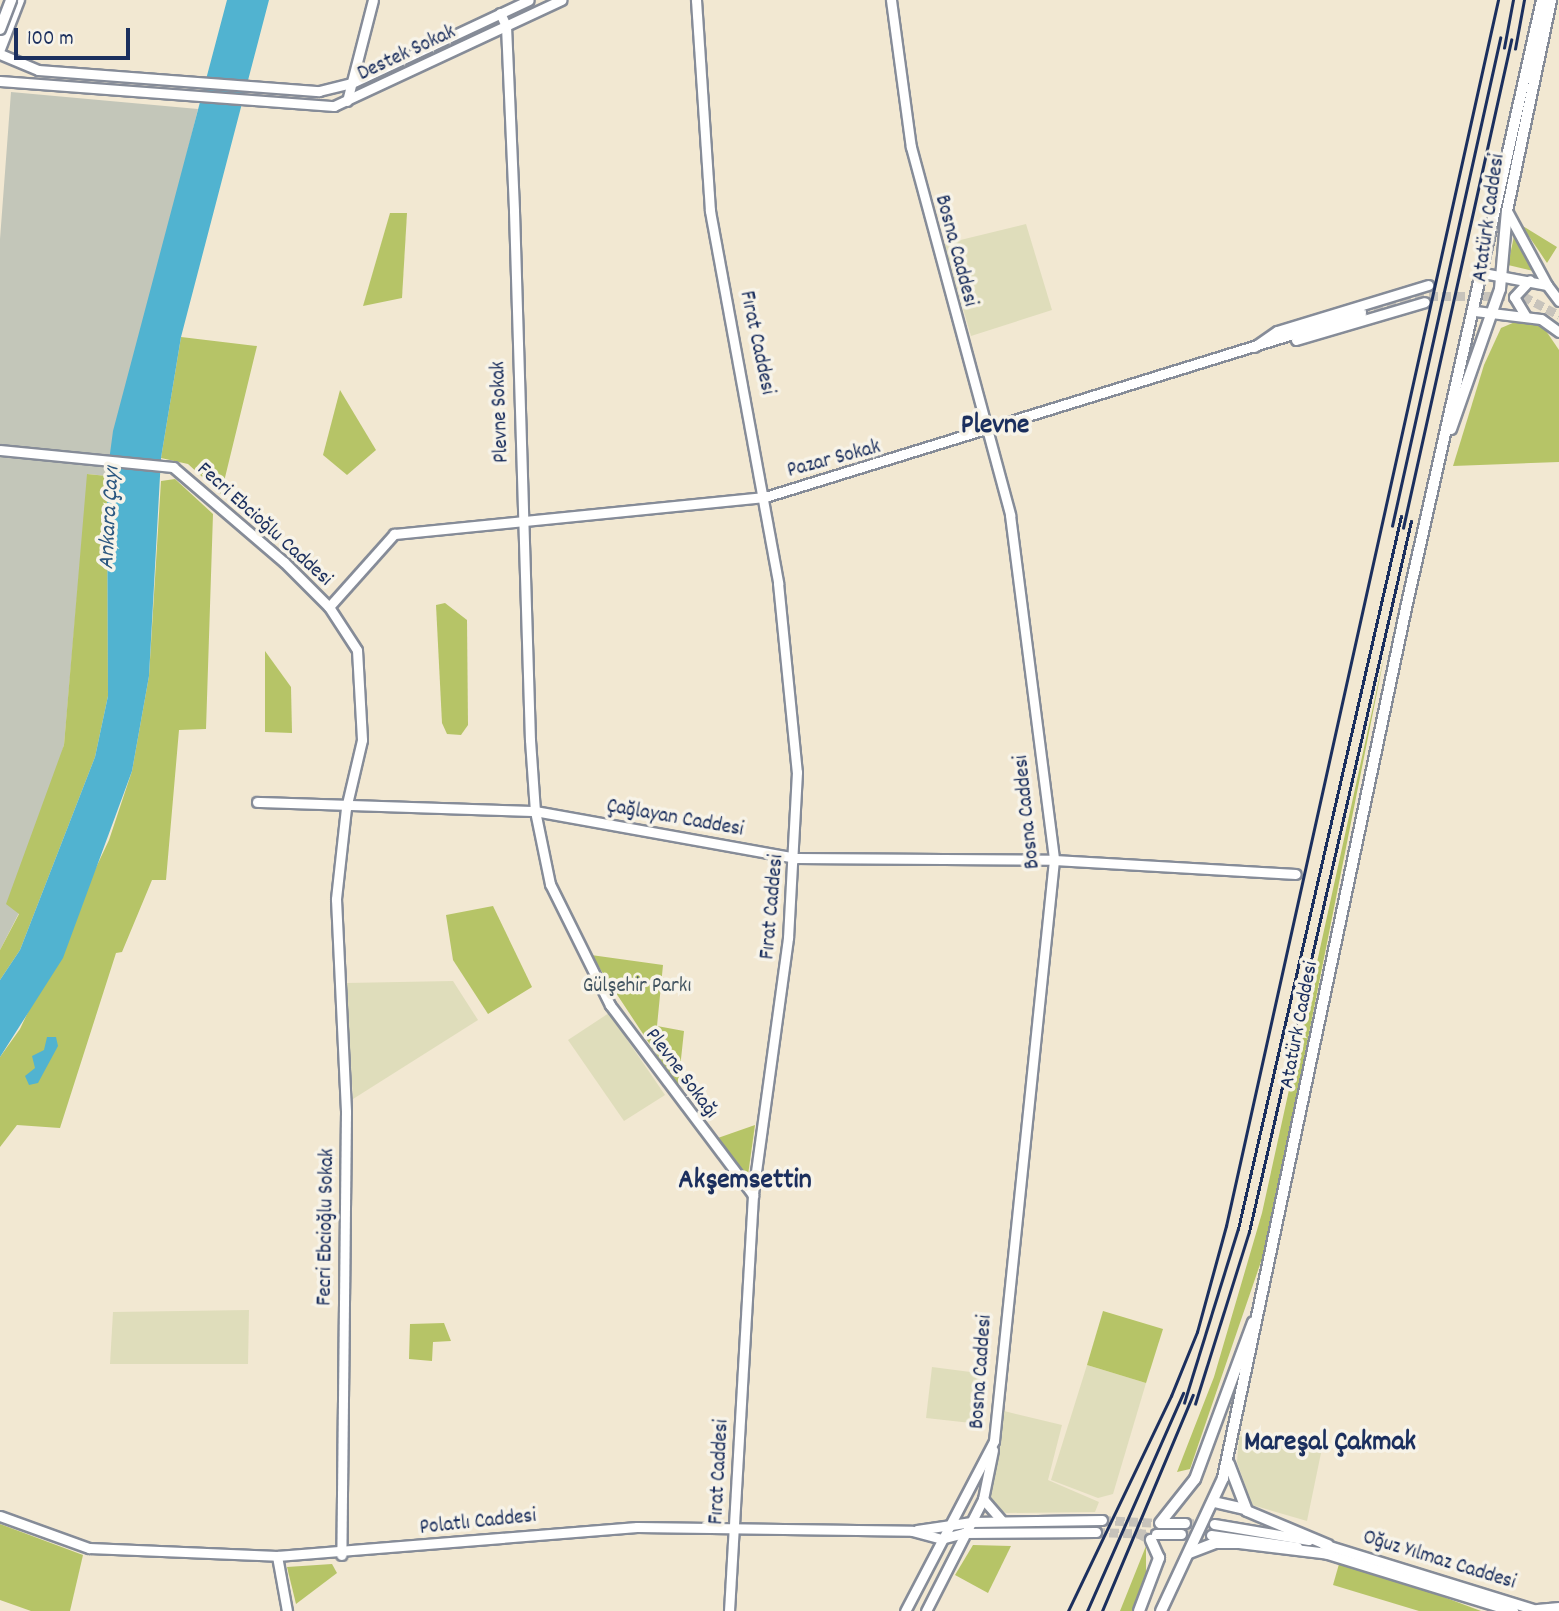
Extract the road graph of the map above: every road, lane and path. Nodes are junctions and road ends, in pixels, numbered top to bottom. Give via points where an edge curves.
1 (373, 0) edge
2 (529, 0) edge
3 (561, 0) edge
4 (696, 0) edge
5 (891, 0) edge
6 (1542, 0) edge
7 (1551, 0) edge
8 (16, 2) edge
9 (0, 13) edge
10 (500, 13) junction
11 (506, 26) junction
12 (0, 29) edge
13 (0, 52) edge
14 (0, 81) edge
15 (352, 83) junction
16 (347, 101) junction
17 (1507, 211) junction
18 (1483, 273) junction
19 (1502, 275) junction
20 (1530, 280) junction
21 (1428, 285) dead end
22 (1547, 285) junction
23 (1559, 301) edge
24 (1425, 302) dead end
25 (1361, 311) tunnel mouth
26 (1475, 311) junction
27 (1493, 313) junction
28 (1525, 315) junction
29 (1559, 332) edge
30 (1253, 348) junction
31 (987, 430) junction
32 (1448, 435) junction
33 (0, 450) edge
34 (765, 497) junction
35 (523, 518) junction
36 (329, 607) junction
37 (257, 802) dead end
38 (346, 808) junction
39 (535, 811) junction
40 (796, 858) junction
41 (1054, 860) junction
42 (1296, 874) dead end
43 (336, 899) joint
44 (753, 1195) junction
45 (1259, 1309) junction
46 (994, 1441) junction
47 (1228, 1453) junction
48 (983, 1499) junction
49 (1214, 1502) junction
50 (1247, 1511) junction
51 (0, 1516) edge
52 (1102, 1520) tunnel mouth
53 (1002, 1521) junction
54 (971, 1522) junction
55 (1160, 1523) joint
56 (1185, 1523) tunnel mouth
57 (1214, 1524) tunnel mouth
58 (949, 1526) junction
59 (734, 1529) junction
60 (912, 1531) junction
61 (1096, 1532) tunnel mouth
62 (964, 1533) junction
63 (1181, 1534) tunnel mouth
64 (1211, 1535) tunnel mouth
65 (1154, 1537) joint
66 (941, 1539) junction
67 (1328, 1549) junction
68 (1188, 1554) junction
69 (341, 1555) junction
70 (277, 1556) junction
71 (1559, 1607) edge
72 (1537, 1610) edge
73 (287, 1611) edge
74 (729, 1611) edge
75 (905, 1611) edge
76 (926, 1611) edge
77 (1139, 1611) edge
78 (1161, 1611) edge
79 (1513, 1611) edge

1 - 15 street
2 - 10 street, Destek Sokak
3 - 11 street, Destek Sokak
4 - 34 street, Fırat Caddesi via 710,211
5 - 31 street, Bosna Caddesi via 911,147
6 - 18 main road, Atatürk Caddesi
7 - 17 main road, Atatürk Caddesi
8 - 9 highway
8 - 12 highway, bridge
8 - 13 highway
10 - 11 street, Plevne Sokak
10 - 15 street, Destek Sokak
11 - 16 street, Destek Sokak
11 - 35 street, Plevne Sokak
13 - 15 street via 38,69 319,91
14 - 16 street via 247,102 319,106
15 - 16 street, Destek Sokak
17 - 19 main road, Atatürk Caddesi
17 - 22 street
18 - 19 street
18 - 26 main road, Atatürk Caddesi
19 - 20 street
19 - 27 main road, Atatürk Caddesi
20 - 22 street
20 - 28 street via 1514,297
21 - 30 street via 1277,331
22 - 23 street
24 - 30 street
25 - 30 street, Pazar Sokak
26 - 27 street
26 - 32 main road, Atatürk Caddesi
27 - 28 street
27 - 32 main road, Atatürk Caddesi
28 - 29 street
30 - 31 street, Pazar Sokak
31 - 34 street, Pazar Sokak
31 - 41 street, Bosna Caddesi via 1010,515
32 - 45 main road, Atatürk Caddesi
33 - 36 street, Fecri Ebcioğlu Caddesi via 173,467
34 - 35 street, Pazar Sokak
34 - 40 street, Fırat Caddesi via 797,772
35 - 36 street, Pazar Sokak via 394,534
35 - 39 street, Plevne Sokak
36 - 38 street, Fecri Ebcioğlu Caddesi via 357,650 362,740
37 - 38 street, Çağlayan Caddesi
38 - 39 street, Çağlayan Caddesi
38 - 43 street, Fecri Ebcioğlu Caddesi
39 - 40 street, Çağlayan Caddesi
39 - 44 street, Plevne Sokağı via 550,884 610,1005
40 - 41 street, Çağlayan Caddesi
40 - 44 street, Fırat Caddesi
41 - 42 street, Çağlayan Caddesi
41 - 46 street, Bosna Caddesi
43 - 69 street, Fecri Ebcioğlu Sokak via 346,1124
44 - 59 street, Fırat Caddesi
45 - 47 main road, Atatürk Caddesi
45 - 55 main road via 1195,1479
46 - 48 street
46 - 58 street, Bosna Caddesi
47 - 49 main road, Atatürk Caddesi
47 - 50 main road
48 - 53 street
48 - 54 street
49 - 50 main road
49 - 68 main road, Atatürk Caddesi
50 - 67 main road
51 - 70 street, Polatlı Caddesi via 89,1548
52 - 53 street
53 - 54 street
54 - 58 street
54 - 62 street
55 - 56 street
57 - 67 street
58 - 60 street
58 - 66 street, Bosna Caddesi
59 - 60 street, Polatlı Caddesi
59 - 69 street, Polatlı Caddesi via 581,1530
59 - 74 street, Fırat Caddesi
60 - 66 street, Polatlı Caddesi
61 - 62 street
62 - 66 street
62 - 76 street
63 - 65 street
64 - 67 street
65 - 77 main road via 1159,1558
66 - 75 street, Bosna Caddesi
67 - 68 main road via 1238,1543 1201,1546
67 - 72 street, Oğuz Yılmaz Caddesi
67 - 79 street, Oğuz Yılmaz Caddesi
68 - 78 main road, Atatürk Caddesi
69 - 70 street, Polatlı Caddesi
70 - 73 street
71 - 72 street

